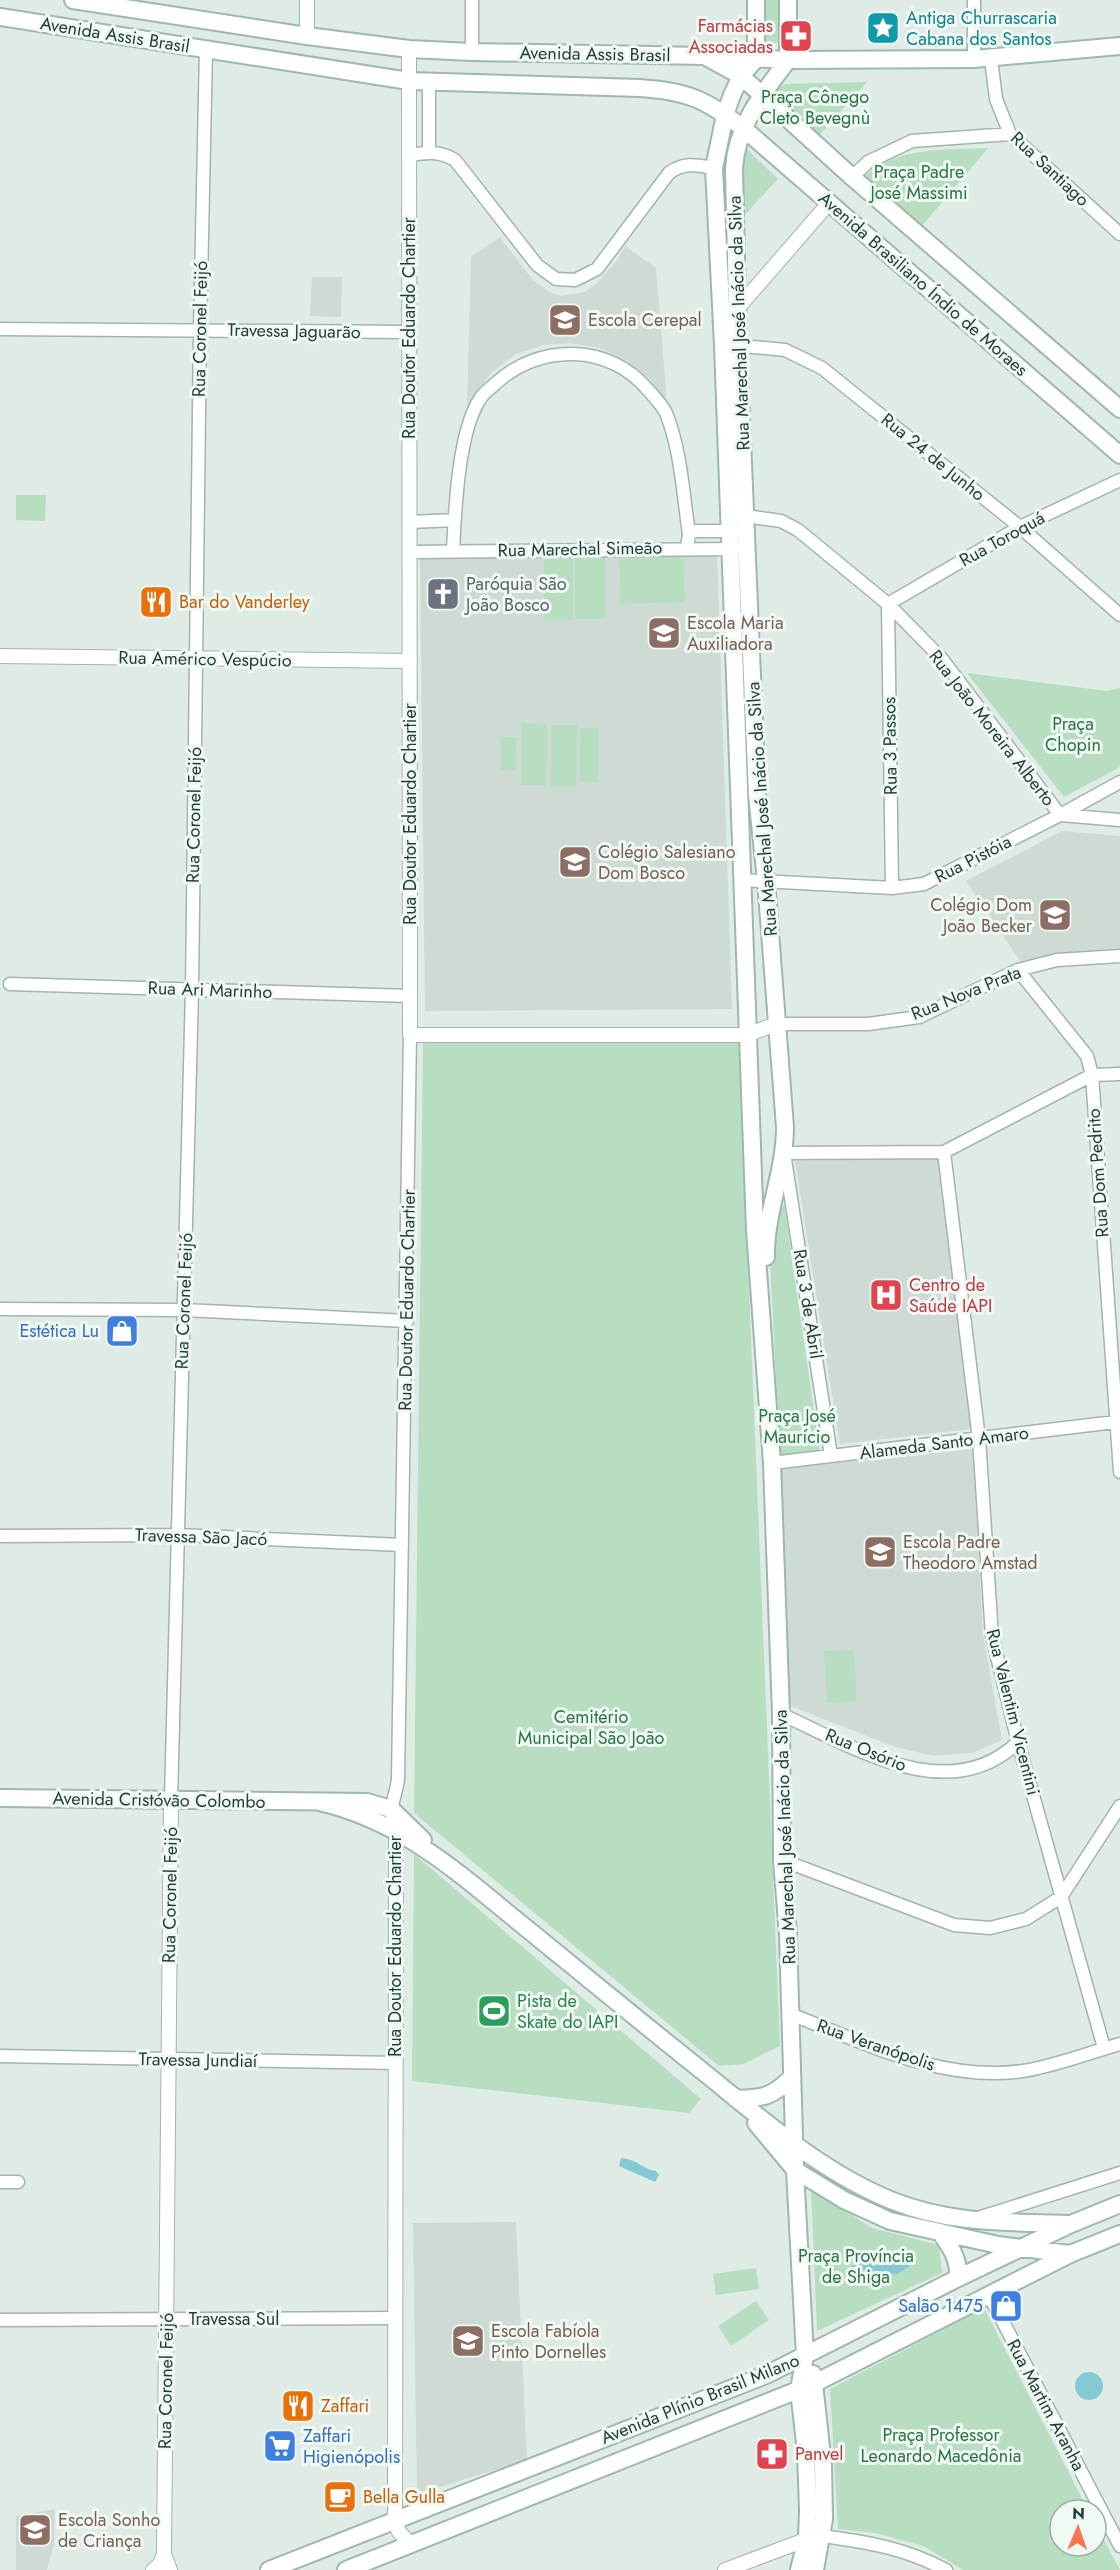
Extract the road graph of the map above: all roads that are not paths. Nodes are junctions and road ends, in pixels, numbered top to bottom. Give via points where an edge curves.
1 (307, 0) edge
2 (472, 0) edge
3 (756, 0) edge
4 (788, 0) edge
5 (974, 0) edge
6 (84, 1) edge
7 (0, 17) edge
8 (307, 36) junction
9 (1120, 46) edge
10 (206, 49) junction
11 (409, 49) junction
12 (472, 52) junction
13 (705, 56) junction
14 (756, 59) junction
15 (974, 59) junction
16 (991, 59) junction
17 (788, 60) junction
18 (741, 76) junction
19 (409, 81) junction
20 (429, 81) junction
21 (762, 96) junction
22 (725, 115) junction
23 (742, 128) junction
24 (1010, 134) junction
25 (429, 152) junction
26 (410, 155) junction
27 (714, 168) junction
28 (852, 177) junction
29 (829, 203) junction
30 (1120, 234) edge
31 (736, 309) junction
32 (0, 328) edge
33 (200, 330) junction
34 (408, 332) junction
35 (730, 345) junction
36 (1120, 409) edge
37 (1120, 455) edge
38 (1120, 480) edge
39 (454, 520) junction
40 (410, 522) junction
41 (729, 523) junction
42 (747, 523) junction
43 (1020, 527) junction
44 (689, 534) junction
45 (687, 548) junction
46 (729, 549) junction
47 (748, 549) junction
48 (453, 551) junction
49 (412, 552) junction
50 (888, 604) junction
51 (1120, 615) edge
52 (0, 656) edge
53 (195, 660) junction
54 (410, 661) junction
55 (756, 749) junction
56 (736, 750) junction
57 (1120, 782) edge
58 (1060, 815) junction
59 (1120, 820) edge
60 (741, 880) junction
61 (766, 880) junction
62 (892, 888) junction
63 (1120, 956) edge
64 (1018, 970) junction
65 (10, 984) dead end
66 (192, 990) junction
67 (411, 996) junction
68 (776, 1024) junction
69 (410, 1035) junction
70 (747, 1035) junction
71 (1120, 1074) edge
72 (1092, 1075) junction
73 (944, 1152) junction
74 (784, 1153) junction
75 (754, 1230) junction
76 (0, 1309) edge
77 (184, 1310) junction
78 (761, 1317) junction
79 (407, 1321) junction
80 (1115, 1422) junction
81 (979, 1438) junction
82 (831, 1456) junction
83 (772, 1463) junction
84 (1120, 1472) edge
85 (178, 1535) junction
86 (0, 1536) edge
87 (402, 1545) junction
88 (781, 1714) junction
89 (1018, 1742) junction
90 (0, 1798) edge
91 (171, 1800) junction
92 (319, 1802) junction
93 (1120, 1806) edge
94 (391, 1809) junction
95 (396, 1831) junction
96 (442, 1860) junction
97 (782, 1860) junction
98 (1061, 1896) junction
99 (790, 2014) junction
100 (1120, 2044) edge
101 (1104, 2048) junction
102 (0, 2056) edge
103 (169, 2059) junction
104 (396, 2063) junction
105 (792, 2077) junction
106 (736, 2099) junction
107 (794, 2143) junction
108 (795, 2170) junction
109 (1120, 2173) edge
110 (0, 2182) edge
111 (18, 2182) dead end
112 (1120, 2204) edge
113 (968, 2221) junction
114 (1071, 2224) junction
115 (940, 2232) junction
116 (1120, 2234) edge
117 (1024, 2247) junction
118 (1070, 2254) junction
119 (958, 2278) junction
120 (988, 2295) junction
121 (395, 2318) junction
122 (166, 2319) junction
123 (0, 2320) edge
124 (805, 2356) junction
125 (806, 2387) junction
126 (395, 2520) junction
127 (814, 2537) junction
128 (411, 2544) junction
129 (1120, 2546) edge
130 (164, 2553) junction
131 (153, 2570) edge
132 (170, 2570) edge
133 (269, 2570) edge
134 (346, 2570) edge
135 (725, 2570) edge
136 (799, 2570) edge
137 (815, 2570) edge
138 (946, 2570) edge

1 - 8 street
2 - 12 street
3 - 14 main road
4 - 17 main road
5 - 15 street
6 - 8 main road, Avenida Assis Brasil
7 - 10 main road, Avenida Assis Brasil
8 - 11 main road, Avenida Assis Brasil
9 - 16 main road, Avenida Assis Brasil
10 - 19 main road, Avenida Assis Brasil
10 - 33 street, Rua Coronel Feijó
11 - 12 main road, Avenida Assis Brasil
11 - 19 street, Rua Doutor Eduardo Chartier
12 - 13 main road, Avenida Assis Brasil
13 - 14 main road, Avenida Assis Brasil
13 - 18 main road, Avenida Brasiliano Índio de Moraes
14 - 17 main road, Avenida Assis Brasil
14 - 18 main road, Rua Marechal José Inácio da Silva
15 - 16 main road, Avenida Assis Brasil
15 - 17 main road, Avenida Assis Brasil
16 - 24 street, Rua Santiago via 996,99
17 - 21 main road, Rua Marechal José Inácio da Silva
18 - 21 main road, Avenida Brasiliano Índio de Moraes
18 - 22 main road, Rua Marechal José Inácio da Silva
19 - 20 main road, Avenida Assis Brasil
19 - 26 street, Rua Doutor Eduardo Chartier
20 - 22 main road, Avenida Assis Brasil via 668,90 693,96
20 - 25 street
21 - 23 main road, Rua Marechal José Inácio da Silva
21 - 28 main road, Avenida Brasiliano Índio de Moraes
22 - 23 main road, Avenida Brasiliano Índio de Moraes
22 - 27 main road, Rua Marechal José Inácio da Silva
23 - 29 main road, Avenida Brasiliano Índio de Moraes
23 - 31 main road, Rua Marechal José Inácio da Silva via 734,169
24 - 28 street via 912,141 868,162
24 - 30 street, Rua Santiago
25 - 26 street
25 - 27 street via 455,160 537,265 556,279 575,280 597,269 679,165
26 - 34 street, Rua Doutor Eduardo Chartier
27 - 35 main road, Rua Marechal José Inácio da Silva
28 - 36 main road, Avenida Brasiliano Índio de Moraes
29 - 31 street
29 - 37 main road, Avenida Brasiliano Índio de Moraes
31 - 35 main road, Rua Marechal José Inácio da Silva
32 - 33 street, Travessa Jaguarão
33 - 34 street, Travessa Jaguarão
33 - 53 street, Rua Coronel Feijó
34 - 40 street, Rua Doutor Eduardo Chartier
35 - 41 main road, Rua Marechal José Inácio da Silva
35 - 42 main road, Rua Marechal José Inácio da Silva
35 - 43 street, Rua 24 de Junho via 786,350 822,368
38 - 43 street, Rua Toroquá
39 - 40 street
39 - 44 street via 466,430 480,398 511,369 541,356 577,353 604,357 639,378 665,411 674,440
39 - 48 street
40 - 49 street, Rua Doutor Eduardo Chartier
41 - 42 street, Rua João Moreira Alberto
41 - 44 street
41 - 46 main road, Rua Marechal José Inácio da Silva
42 - 47 main road, Rua Marechal José Inácio da Silva
42 - 50 street, Rua João Moreira Alberto via 781,521 798,530
43 - 50 street, Rua Toroquá
43 - 51 street, Rua 24 de Junho
44 - 45 street
45 - 46 street, Rua Marechal Simeão
45 - 48 street, Rua Marechal Simeão
46 - 47 street, Rua Marechal Simeão
46 - 56 main road, Rua Marechal José Inácio da Silva
47 - 55 main road, Rua Marechal José Inácio da Silva
48 - 49 street, Rua Marechal Simeão
49 - 54 street, Rua Doutor Eduardo Chartier
50 - 58 street, Rua João Moreira Alberto via 942,659
50 - 62 street, Rua 3 Passos
52 - 53 street, Rua Américo Vespúcio
53 - 54 street, Rua Américo Vespúcio
53 - 66 street, Rua Coronel Feijó
54 - 67 street, Rua Doutor Eduardo Chartier
55 - 56 main road
55 - 61 main road, Rua Marechal José Inácio da Silva
56 - 60 main road, Rua Marechal José Inácio da Silva
57 - 58 street, Rua Pistóia
58 - 59 street, Rua João Moreira Alberto
58 - 62 street, Rua Pistóia via 924,884
60 - 61 street, Rua Pistóia
60 - 70 main road, Rua Marechal José Inácio da Silva
61 - 62 street, Rua Pistóia
61 - 68 main road, Rua Marechal José Inácio da Silva
63 - 64 street, Rua Nova Prata via 1057,960
64 - 68 street, Rua Nova Prata via 919,1017 868,1024
64 - 72 street, Rua Dom Pedrito via 1087,1056
65 - 66 street, Rua Ari Marinho
66 - 67 street, Rua Ari Marinho
66 - 77 street, Rua Coronel Feijó
67 - 69 street, Rua Doutor Eduardo Chartier
68 - 70 street
68 - 74 main road, Rua Marechal José Inácio da Silva
69 - 70 street
69 - 79 street, Rua Doutor Eduardo Chartier
70 - 75 main road, Rua Marechal José Inácio da Silva
71 - 72 street
72 - 73 street
72 - 80 street, Rua Dom Pedrito
73 - 74 street
73 - 81 street, Rua Valentim Vicentini
74 - 75 main road via 773,1163
74 - 78 main road, Rua Marechal José Inácio da Silva via 768,1229 766,1296
74 - 82 street, Rua 3 de Abril
75 - 78 main road, Rua Marechal José Inácio da Silva
76 - 77 street
77 - 79 street
77 - 85 street, Rua Coronel Feijó
78 - 83 main road, Rua Marechal José Inácio da Silva
79 - 87 street, Rua Doutor Eduardo Chartier
80 - 81 street, Alameda Santo Amaro
80 - 84 street, Rua Dom Pedrito
81 - 82 street, Alameda Santo Amaro
81 - 89 street, Rua Valentim Vicentini via 992,1636
82 - 83 street, Alameda Santo Amaro
83 - 88 main road, Rua Marechal José Inácio da Silva
85 - 86 street, Travessa São Jacó
85 - 87 street, Travessa São Jacó
85 - 91 street, Rua Coronel Feijó
87 - 94 street, Rua Doutor Eduardo Chartier via 398,1779
88 - 89 street, Rua Osório via 897,1765 923,1771 975,1769 1003,1757
88 - 97 main road, Rua Marechal José Inácio da Silva
89 - 98 street, Rua Valentim Vicentini
90 - 91 main road, Avenida Cristóvão Colombo
91 - 92 main road, Avenida Cristóvão Colombo
91 - 103 street, Rua Coronel Feijó
92 - 94 main road, Avenida Cristóvão Colombo via 367,1802
92 - 95 main road, Avenida Cristóvão Colombo via 348,1809
93 - 98 street
94 - 95 street, Rua Doutor Eduardo Chartier
94 - 96 main road, Avenida Cristóvão Colombo
95 - 96 main road, Avenida Cristóvão Colombo
95 - 104 street, Rua Doutor Eduardo Chartier
96 - 106 main road, Avenida Cristóvão Colombo
97 - 98 street via 954,1925 990,1928 1026,1919
97 - 99 main road, Rua Marechal José Inácio da Silva
98 - 101 street, Rua Valentim Vicentini
99 - 101 street, Rua Veranópolis via 943,2069 1023,2071
99 - 105 main road, Rua Marechal José Inácio da Silva
100 - 101 street, Rua Veranópolis
102 - 103 street, Travessa Jundiaí
103 - 104 street, Travessa Jundiaí
103 - 122 street, Rua Coronel Feijó
104 - 121 street, Rua Doutor Eduardo Chartier
105 - 106 main road via 764,2098
105 - 107 main road, Rua Marechal José Inácio da Silva
106 - 107 main road, Avenida Cristóvão Colombo
106 - 108 main road, Avenida Cristóvão Colombo
107 - 108 main road, Rua Marechal José Inácio da Silva
107 - 113 main road, Avenida Cristóvão Colombo via 849,2181 894,2202
108 - 115 main road, Avenida Cristóvão Colombo via 844,2200 890,2221
108 - 124 main road, Rua Marechal José Inácio da Silva
109 - 113 street
110 - 111 street
112 - 114 main road, Avenida Plínio Brasil Milano
113 - 114 main road, Avenida Cristóvão Colombo
114 - 117 main road, Avenida Plínio Brasil Milano
115 - 117 main road, Avenida Cristóvão Colombo
115 - 119 main road via 956,2254
116 - 118 main road, Avenida Plínio Brasil Milano
117 - 118 main road, Avenida Cristóvão Colombo
117 - 119 main road, Avenida Plínio Brasil Milano
118 - 120 main road, Avenida Plínio Brasil Milano
119 - 124 main road, Avenida Plínio Brasil Milano
120 - 125 main road, Avenida Plínio Brasil Milano
120 - 129 street, Rua Martim Aranha
121 - 122 street, Travessa Sul
121 - 126 street, Rua Doutor Eduardo Chartier
122 - 123 street, Travessa Sul
122 - 130 street, Rua Coronel Feijó
124 - 125 main road, Rua Marechal José Inácio da Silva via 812,2370
124 - 126 main road, Avenida Plínio Brasil Milano
125 - 127 main road, Rua Marechal José Inácio da Silva via 823,2465 824,2519
125 - 128 main road, Avenida Plínio Brasil Milano
126 - 128 street via 399,2532
126 - 133 main road, Avenida Plínio Brasil Milano
127 - 135 street
127 - 136 main road
127 - 137 main road
127 - 138 street via 874,2543 920,2556
128 - 134 main road, Avenida Plínio Brasil Milano
130 - 131 street
130 - 132 street, Rua Coronel Feijó

